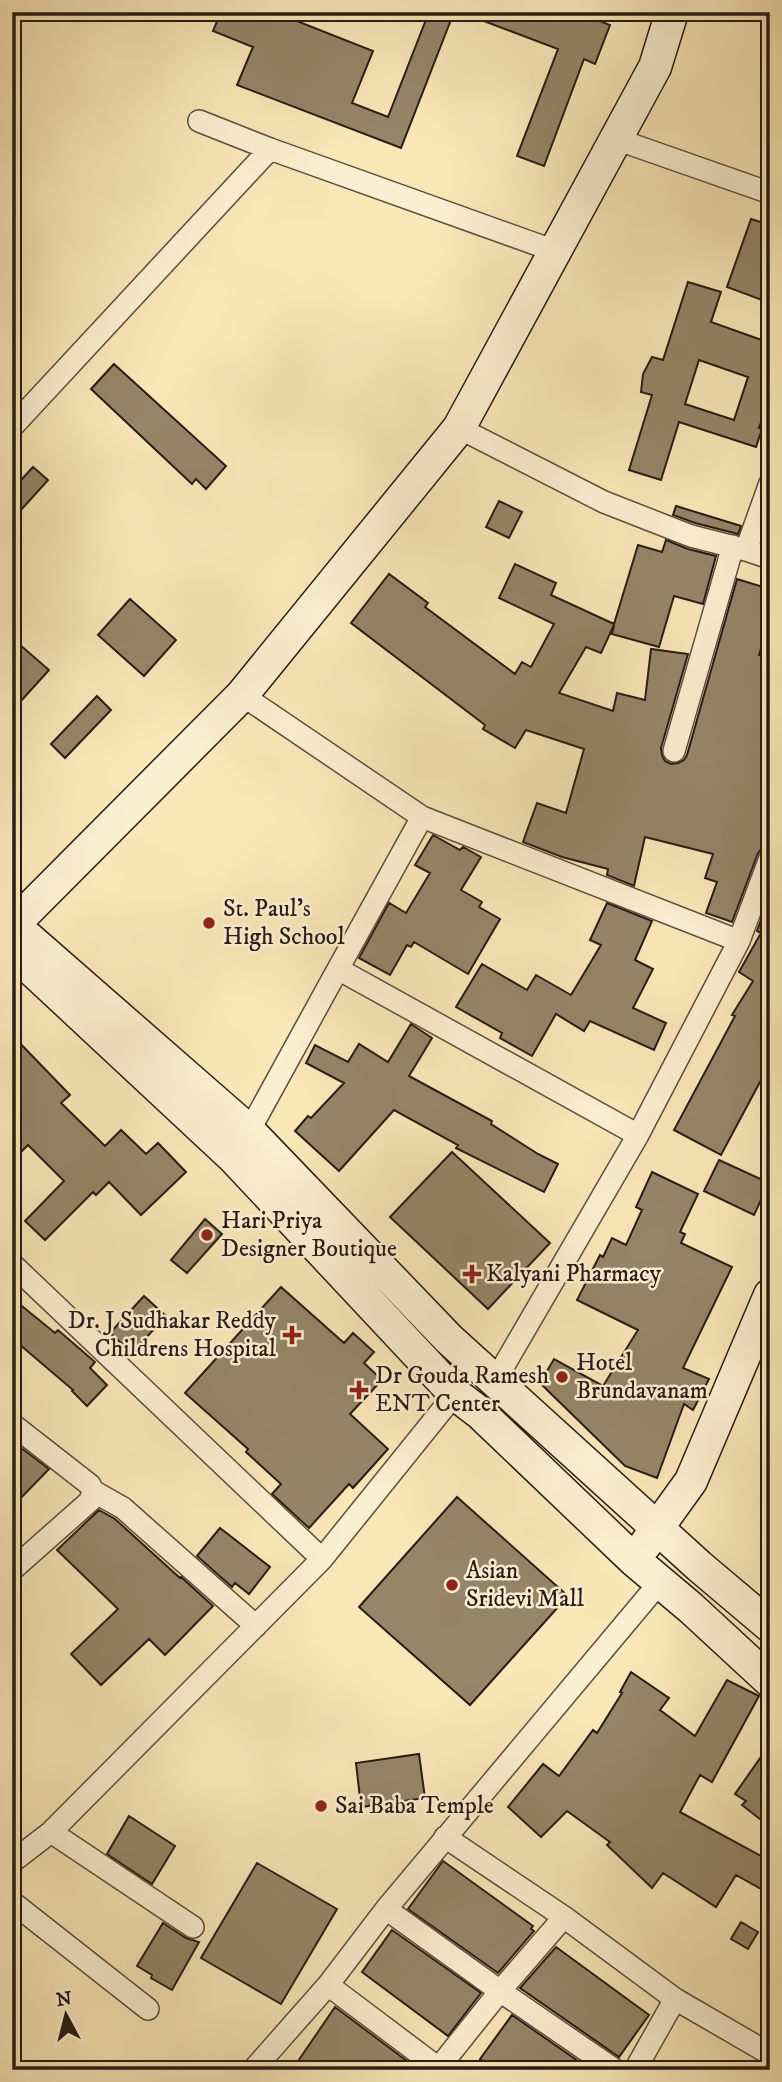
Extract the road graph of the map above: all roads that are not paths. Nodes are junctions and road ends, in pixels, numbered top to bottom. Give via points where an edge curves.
1 (672, 12) edge
2 (200, 121) dead end
3 (616, 139) junction
4 (271, 149) junction
5 (770, 193) edge
6 (555, 251) junction
7 (12, 427) edge
8 (459, 428) junction
9 (770, 483) edge
10 (740, 548) junction
11 (770, 558) edge
12 (242, 695) junction
13 (674, 751) dead end
14 (422, 817) junction
15 (770, 858) edge
16 (13, 925) edge
17 (739, 941) junction
18 (12, 951) edge
19 (338, 969) junction
20 (638, 1135) junction
21 (241, 1144) junction
22 (12, 1264) edge
23 (770, 1295) edge
24 (495, 1381) junction
25 (455, 1394) junction
26 (12, 1424) edge
27 (93, 1491) junction
28 (658, 1528) junction
29 (322, 1559) junction
30 (634, 1560) junction
31 (12, 1570) edge
32 (660, 1582) junction
33 (256, 1626) junction
34 (770, 1626) edge
35 (770, 1681) edge
36 (51, 1832) junction
37 (445, 1837) junction
38 (12, 1862) edge
39 (12, 1902) edge
40 (386, 1909) junction
41 (564, 1917) junction
42 (193, 1927) dead end
43 (328, 1985) junction
44 (500, 1991) junction
45 (675, 1999) junction
46 (148, 2009) dead end
47 (770, 2054) edge
48 (439, 2069) edge
49 (253, 2070) edge
50 (615, 2070) edge
51 (635, 2070) edge

1 - 3 street via 655,67
2 - 4 street
3 - 5 street
3 - 6 street
4 - 6 street
4 - 7 street
6 - 8 street
8 - 10 street via 604,502 691,536
8 - 12 street
9 - 10 street
10 - 11 street
10 - 13 street
12 - 14 street
12 - 16 street
14 - 17 street
14 - 19 street
15 - 17 street
16 - 21 street
17 - 20 street
18 - 21 street
19 - 20 street
19 - 21 street
20 - 24 street
21 - 24 street
21 - 25 street
22 - 29 street
23 - 28 street via 691,1481
24 - 28 street
25 - 29 street
25 - 30 street via 481,1413
26 - 27 street
27 - 31 street via 90,1501
27 - 33 street via 123,1508
28 - 30 street
28 - 34 street
29 - 33 street
30 - 32 street
32 - 35 street
32 - 37 street
33 - 36 street
36 - 38 street
36 - 42 street
37 - 40 street
37 - 41 street
39 - 46 street
40 - 43 street
40 - 44 street
41 - 44 street
41 - 45 street
43 - 48 street
43 - 49 street
44 - 48 street
44 - 50 street
45 - 47 street
45 - 51 street

